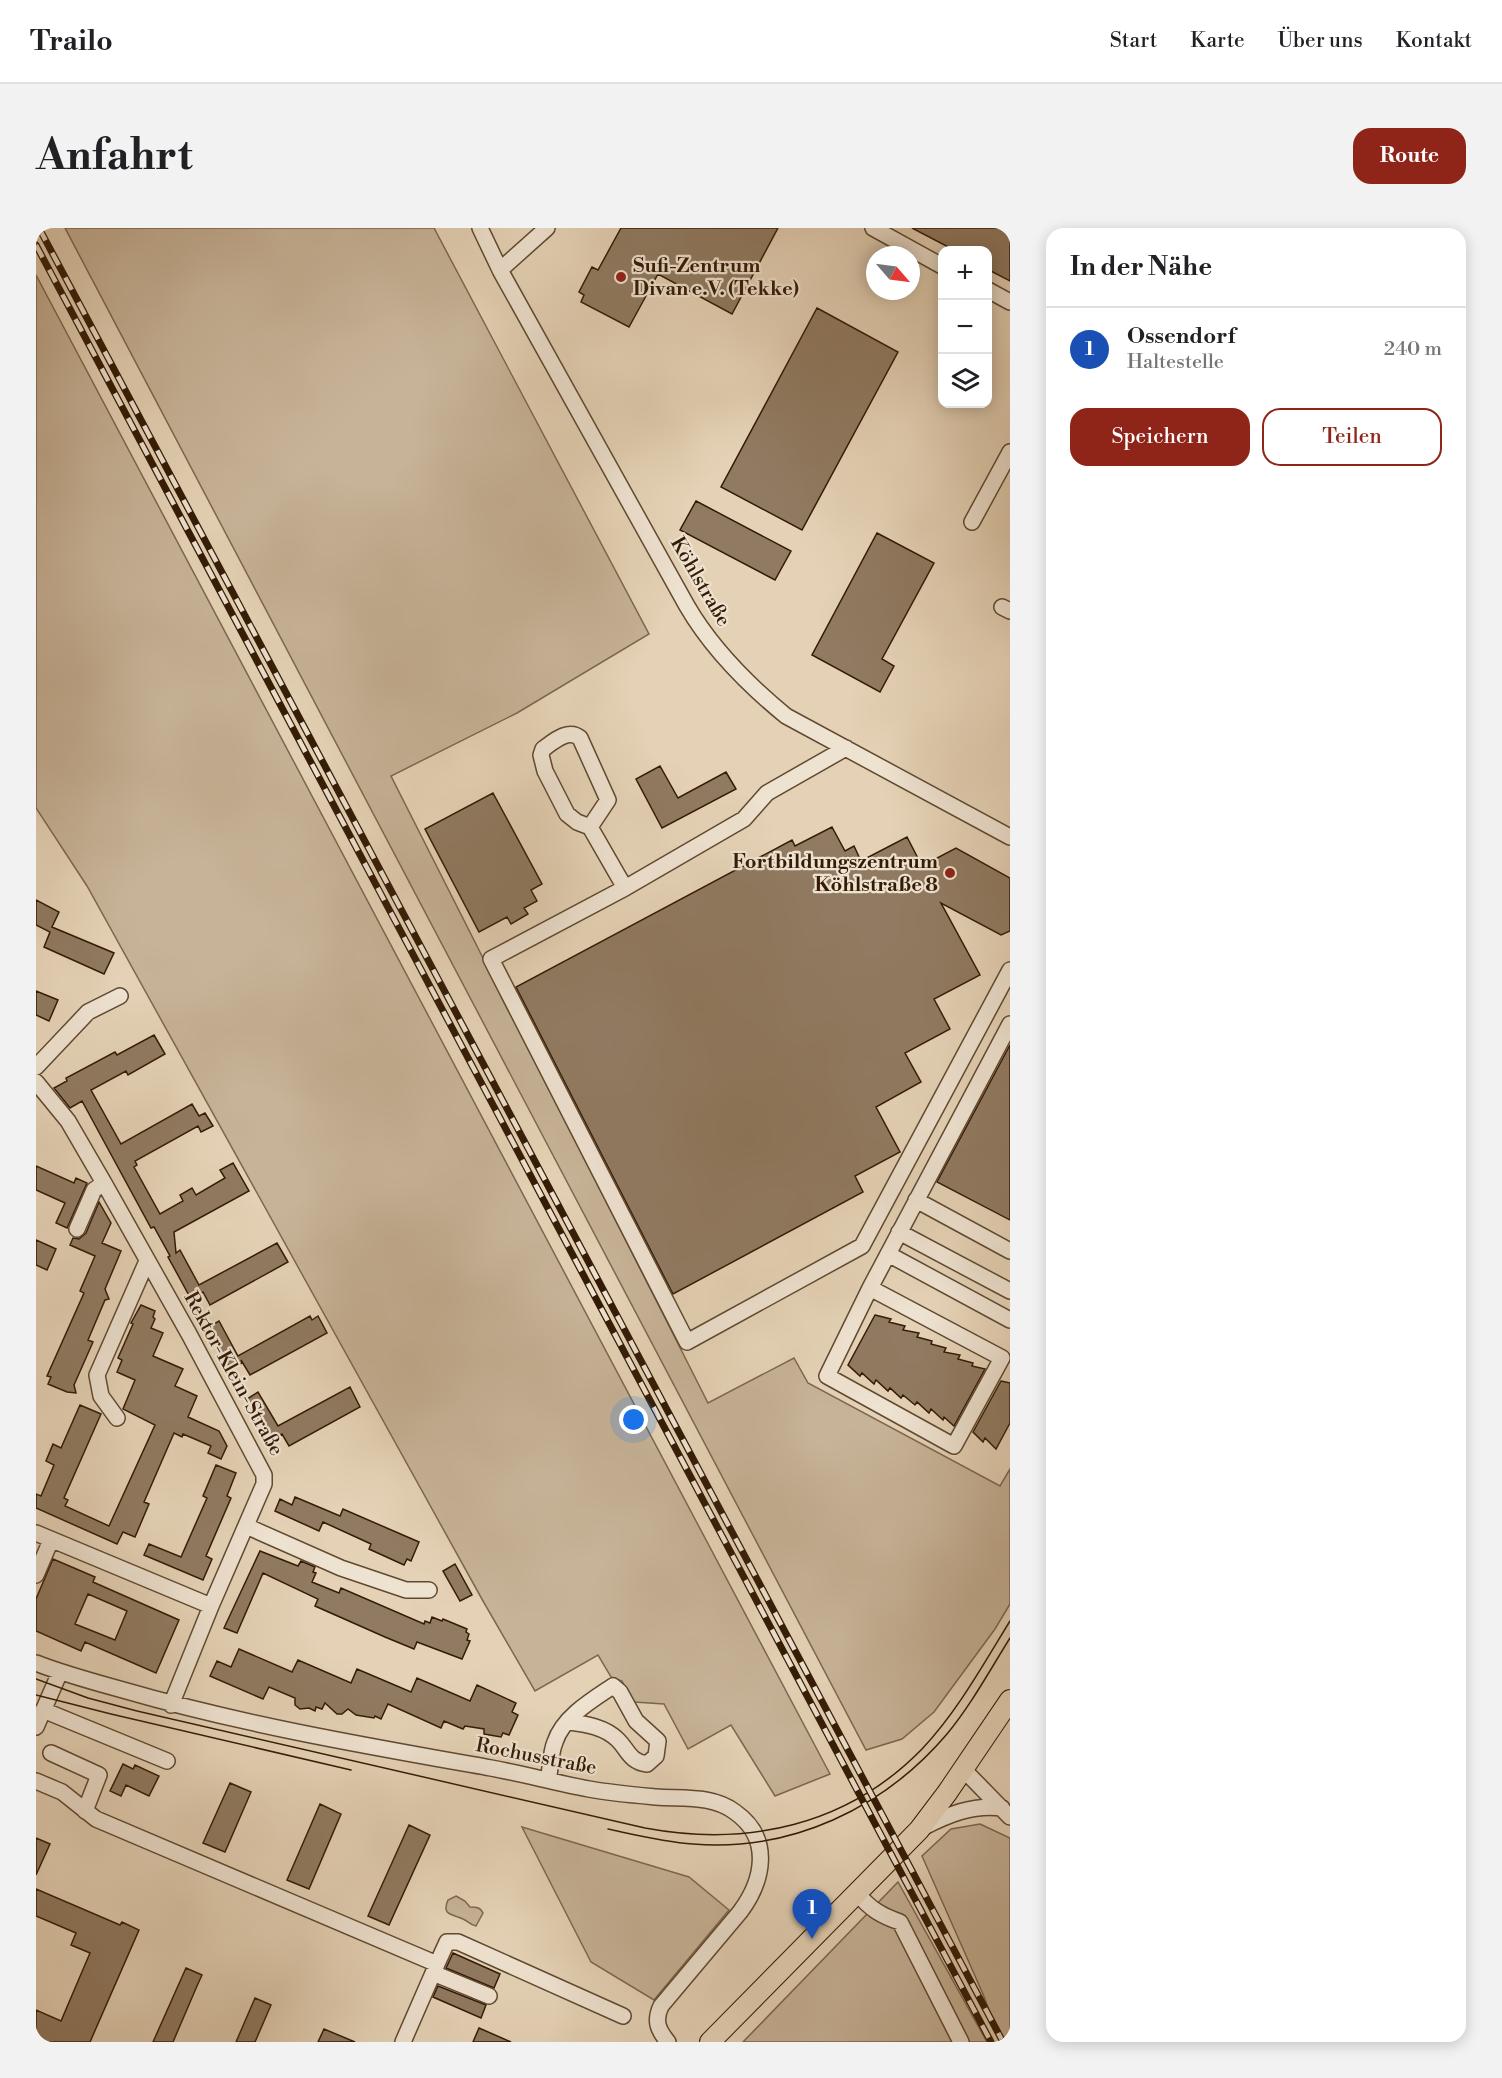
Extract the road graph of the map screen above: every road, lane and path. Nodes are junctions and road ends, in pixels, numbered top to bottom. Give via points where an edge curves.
1 (480, 228) edge
2 (547, 228) edge
3 (873, 228) edge
4 (938, 264) edge
5 (500, 270) junction
6 (992, 293) edge
7 (1010, 302) edge
8 (1010, 452) edge
9 (972, 522) dead end
10 (846, 748) junction
11 (590, 827) junction
12 (1010, 837) edge
13 (625, 888) junction
14 (1010, 970) edge
15 (120, 996) dead end
16 (1010, 1024) edge
17 (38, 1062) edge
18 (36, 1082) edge
19 (104, 1183) junction
20 (916, 1200) junction
21 (77, 1229) dead end
22 (899, 1232) junction
23 (1010, 1251) edge
24 (888, 1254) junction
25 (147, 1261) junction
26 (870, 1288) junction
27 (1010, 1292) edge
28 (1010, 1320) edge
29 (117, 1418) dead end
30 (246, 1526) junction
31 (36, 1533) edge
32 (51, 1540) junction
33 (36, 1575) edge
34 (429, 1590) dead end
35 (211, 1606) junction
36 (36, 1663) edge
37 (60, 1672) junction
38 (1010, 1700) edge
39 (171, 1705) junction
40 (43, 1710) junction
41 (569, 1722) junction
42 (36, 1727) edge
43 (51, 1753) dead end
44 (167, 1761) dead end
45 (963, 1769) junction
46 (548, 1780) junction
47 (36, 1781) edge
48 (85, 1811) junction
49 (1006, 1813) edge
50 (919, 1830) junction
51 (858, 1894) junction
52 (435, 1968) junction
53 (489, 1996) dead end
54 (623, 2016) dead end
55 (402, 2042) edge
56 (668, 2042) edge
57 (710, 2042) edge
58 (961, 2042) edge

1 - 5 street, Köhlstraße
2 - 5 street
3 - 4 street
5 - 10 street, Köhlstraße via 702,631 735,670 778,710
6 - 7 street
8 - 9 street
10 - 12 street, Köhlstraße
10 - 13 street via 767,793 744,819
11 - 11 street via 567,814 542,761 543,749 568,734 580,738 608,800
11 - 13 street
13 - 14 street via 491,959 687,1342 862,1246
15 - 17 street via 88,1012
16 - 20 street
18 - 19 street, Rektor-Klein-Straße via 68,1121
19 - 21 street via 94,1190
19 - 25 street, Rektor-Klein-Straße
20 - 22 street
20 - 23 street
22 - 24 street
22 - 27 street
24 - 26 street
24 - 28 street
25 - 29 street via 97,1375 101,1396
25 - 30 street, Rektor-Klein-Straße via 264,1475
26 - 26 street via 827,1376 954,1446 1002,1358
30 - 34 street via 341,1568 406,1590
30 - 35 street, Rektor-Klein-Straße
31 - 32 street
32 - 33 street
32 - 35 street
35 - 39 street, Rektor-Klein-Straße
36 - 37 street, Rochusstraße
37 - 39 street, Rochusstraße
37 - 40 street
38 - 45 main road
39 - 46 street, Rochusstraße via 316,1738
40 - 42 street
40 - 44 street
41 - 41 street via 580,1708 613,1686 636,1721 658,1741 656,1756 647,1764 640,1763 606,1732 588,1724
41 - 46 street via 554,1743
43 - 48 street via 99,1775
45 - 49 street
45 - 50 main road
46 - 56 street, Rochusstraße via 628,1795 722,1803 743,1818 754,1834 761,1866 756,1886 740,1912 661,2006 658,2031
47 - 48 street via 62,1792
48 - 52 street
49 - 50 street via 984,1806 943,1817
50 - 51 main road
51 - 57 main road
51 - 58 street via 882,1916 900,1922
52 - 53 street
52 - 54 street via 447,1942 458,1942
52 - 55 street

